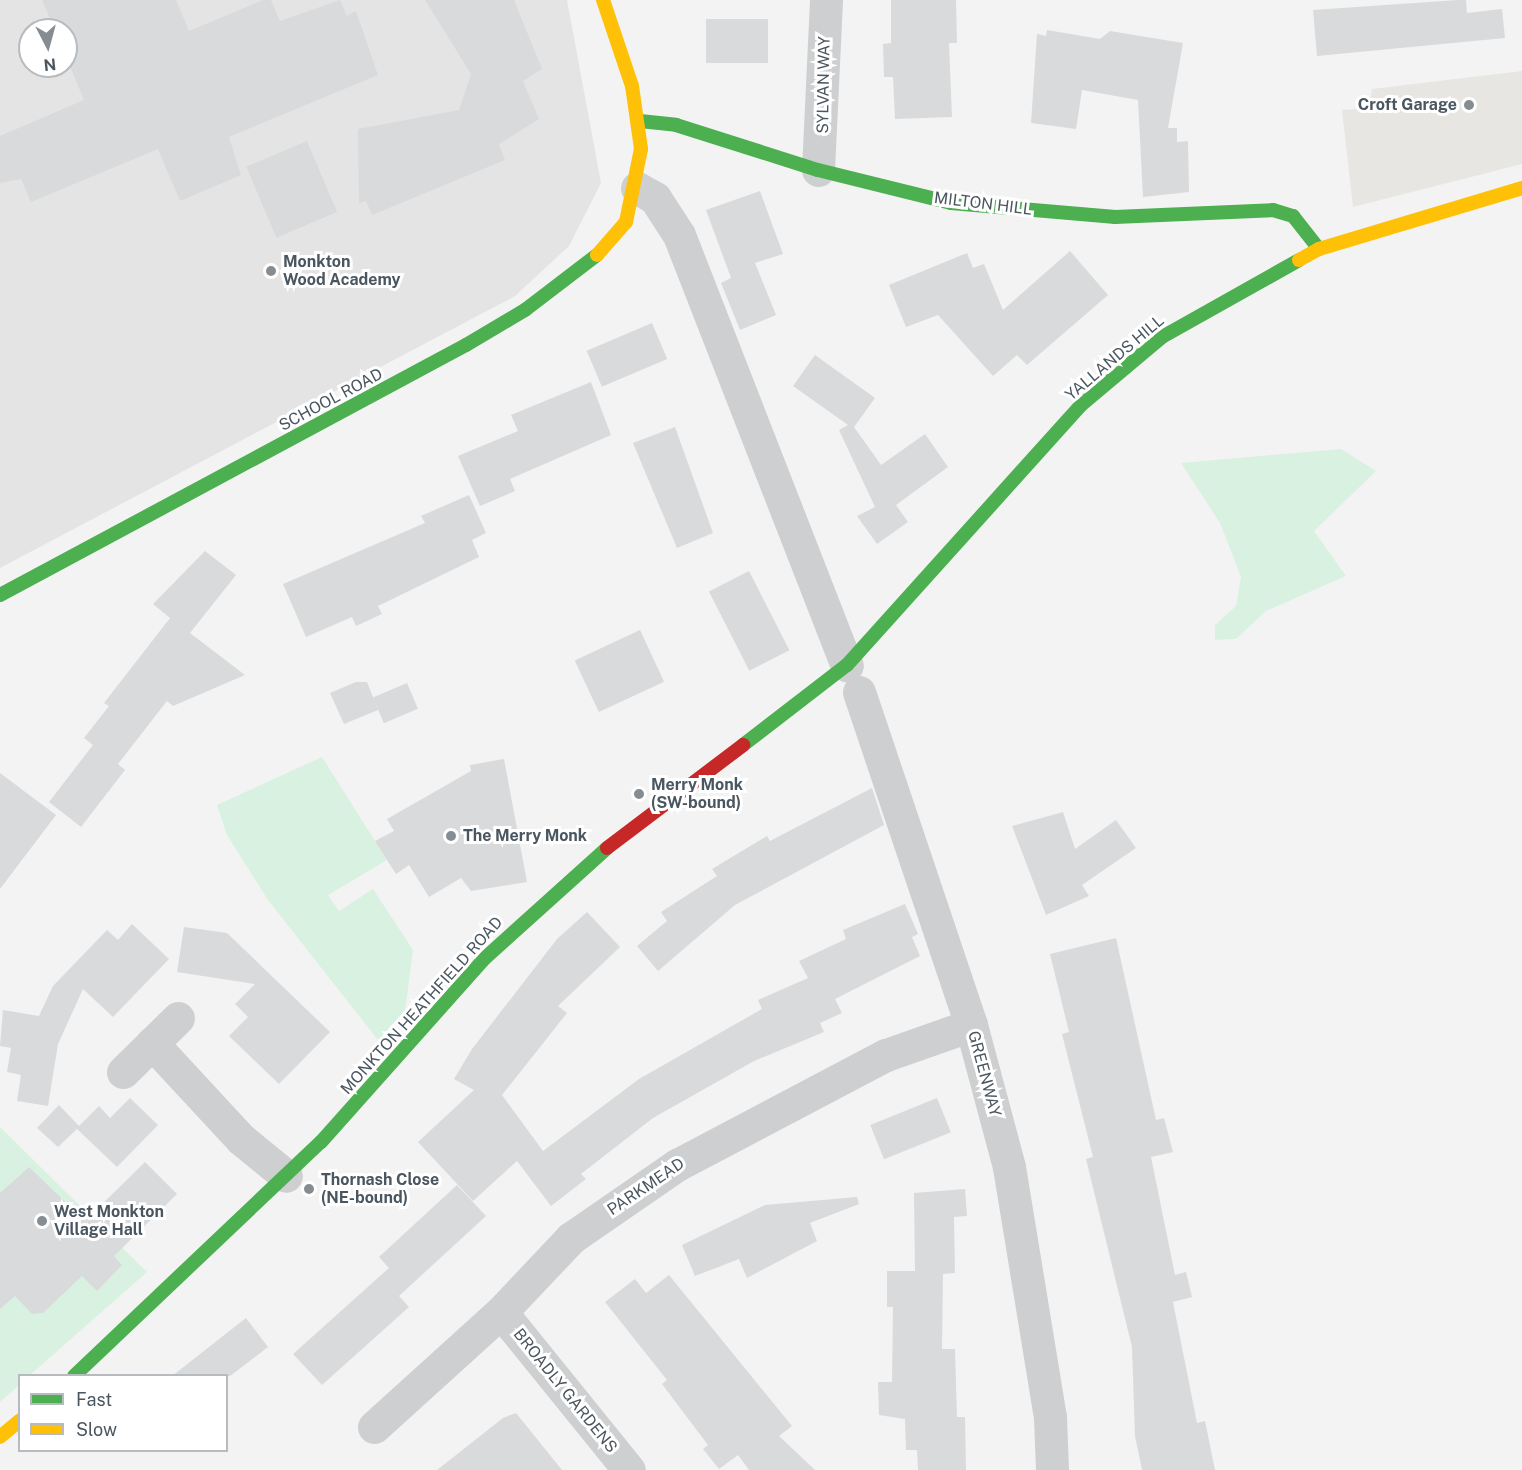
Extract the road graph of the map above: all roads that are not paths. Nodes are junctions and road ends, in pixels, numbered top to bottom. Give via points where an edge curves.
1 (603, 0) edge
2 (826, 0) edge
3 (640, 121) junction
4 (818, 171) junction
5 (638, 188) junction
6 (1522, 188) edge
7 (1319, 249) junction
8 (0, 595) edge
9 (853, 678) junction
10 (178, 1018) dead end
11 (971, 1025) junction
12 (152, 1043) junction
13 (123, 1072) dead end
14 (286, 1176) junction
15 (501, 1312) junction
16 (76, 1374) edge
17 (18, 1422) edge
18 (374, 1427) dead end
19 (0, 1437) edge
20 (629, 1470) edge
21 (1052, 1470) edge

1 - 3 street
2 - 4 street, SYLVAN WAY
3 - 4 street, MILTON HILL via 676,125
3 - 5 street
4 - 7 street, MILTON HILL via 951,203 1115,217 1273,210 1293,216
5 - 8 street, SCHOOL ROAD via 626,222 601,252 525,310 344,414
5 - 9 street via 655,198 679,235
6 - 7 street, YALLANDS HILL
7 - 9 street, YALLANDS HILL via 1162,337 1080,406
9 - 11 street, GREENWAY
9 - 14 street, MONKTON HEATHFIELD ROAD via 568,878 485,958
10 - 12 street
11 - 15 street, PARKMEAD via 886,1055 676,1165 571,1238
11 - 21 street, GREENWAY via 1009,1167 1050,1417
12 - 13 street
12 - 14 street via 241,1139
14 - 16 street, MONKTON HEATHFIELD ROAD
15 - 18 street, PARKMEAD
15 - 20 street, BROADLY GARDENS
17 - 19 street

